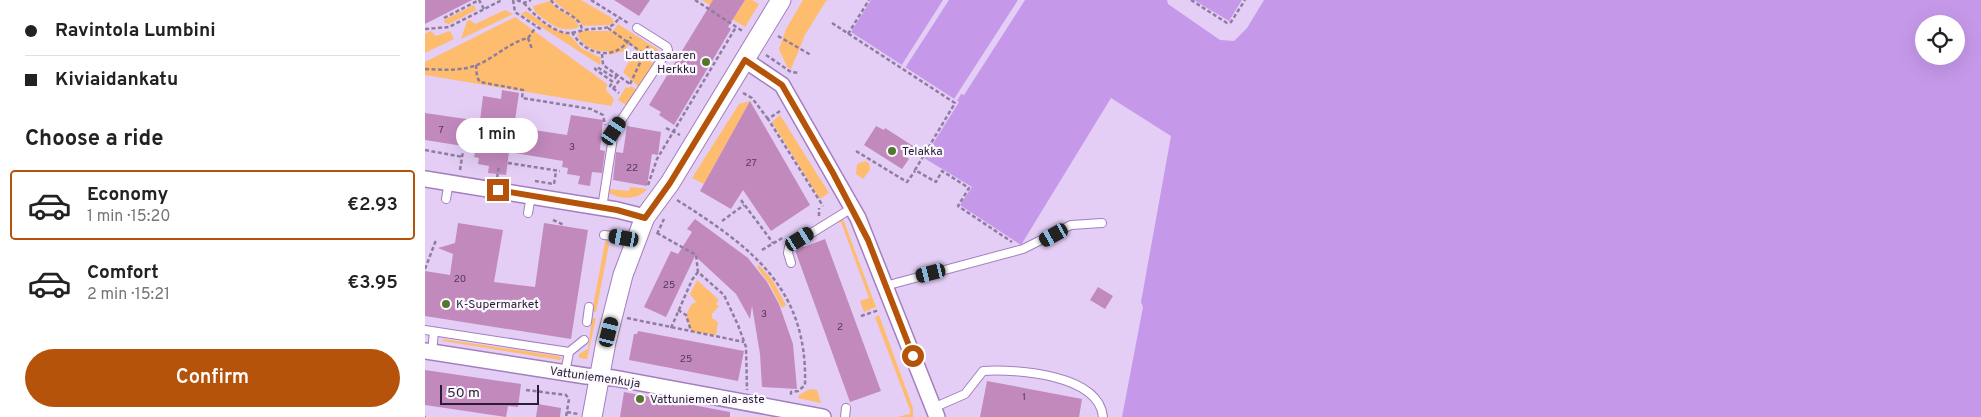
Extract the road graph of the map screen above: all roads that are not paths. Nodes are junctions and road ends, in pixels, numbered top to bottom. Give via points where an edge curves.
1 (781, 0) edge
2 (637, 28) road end
3 (745, 60) junction
4 (454, 178) junction
5 (425, 179) edge
6 (531, 196) junction
7 (446, 199) dead end
8 (602, 208) junction
9 (852, 208) junction
10 (527, 213) dead end
11 (645, 218) junction
12 (1102, 223) dead end
13 (604, 235) dead end
14 (645, 240) junction
15 (791, 262) dead end
16 (885, 286) junction
17 (589, 307) dead end
18 (587, 322) dead end
19 (425, 330) edge
20 (434, 332) junction
21 (584, 340) dead end
22 (428, 352) edge
23 (569, 352) junction
24 (565, 373) junction
25 (599, 377) junction
26 (846, 408) dead end
27 (935, 412) edge
28 (587, 416) edge
29 (822, 417) edge
30 (845, 417) edge
31 (1103, 417) edge

1 - 3 street
2 - 8 lane via 667,46 668,50 614,131
3 - 9 street via 785,82 792,104
3 - 11 street
4 - 5 street
4 - 6 street
4 - 7 lane
6 - 8 street
6 - 10 lane
8 - 11 street
9 - 15 lane via 789,247
9 - 16 street
11 - 14 street
12 - 16 lane via 1071,225 1023,249
13 - 14 lane
14 - 25 street via 623,275
16 - 27 street
17 - 18 lane
19 - 20 lane
20 - 22 lane
20 - 23 lane
21 - 23 lane
22 - 24 street, Vattuniemenkuja
23 - 24 lane
24 - 25 street, Vattuniemenkuja
25 - 28 street
25 - 29 street, Vattuniemenkuja
26 - 30 lane
27 - 31 lane via 965,394 983,371 997,370 1067,380 1084,387 1097,400

